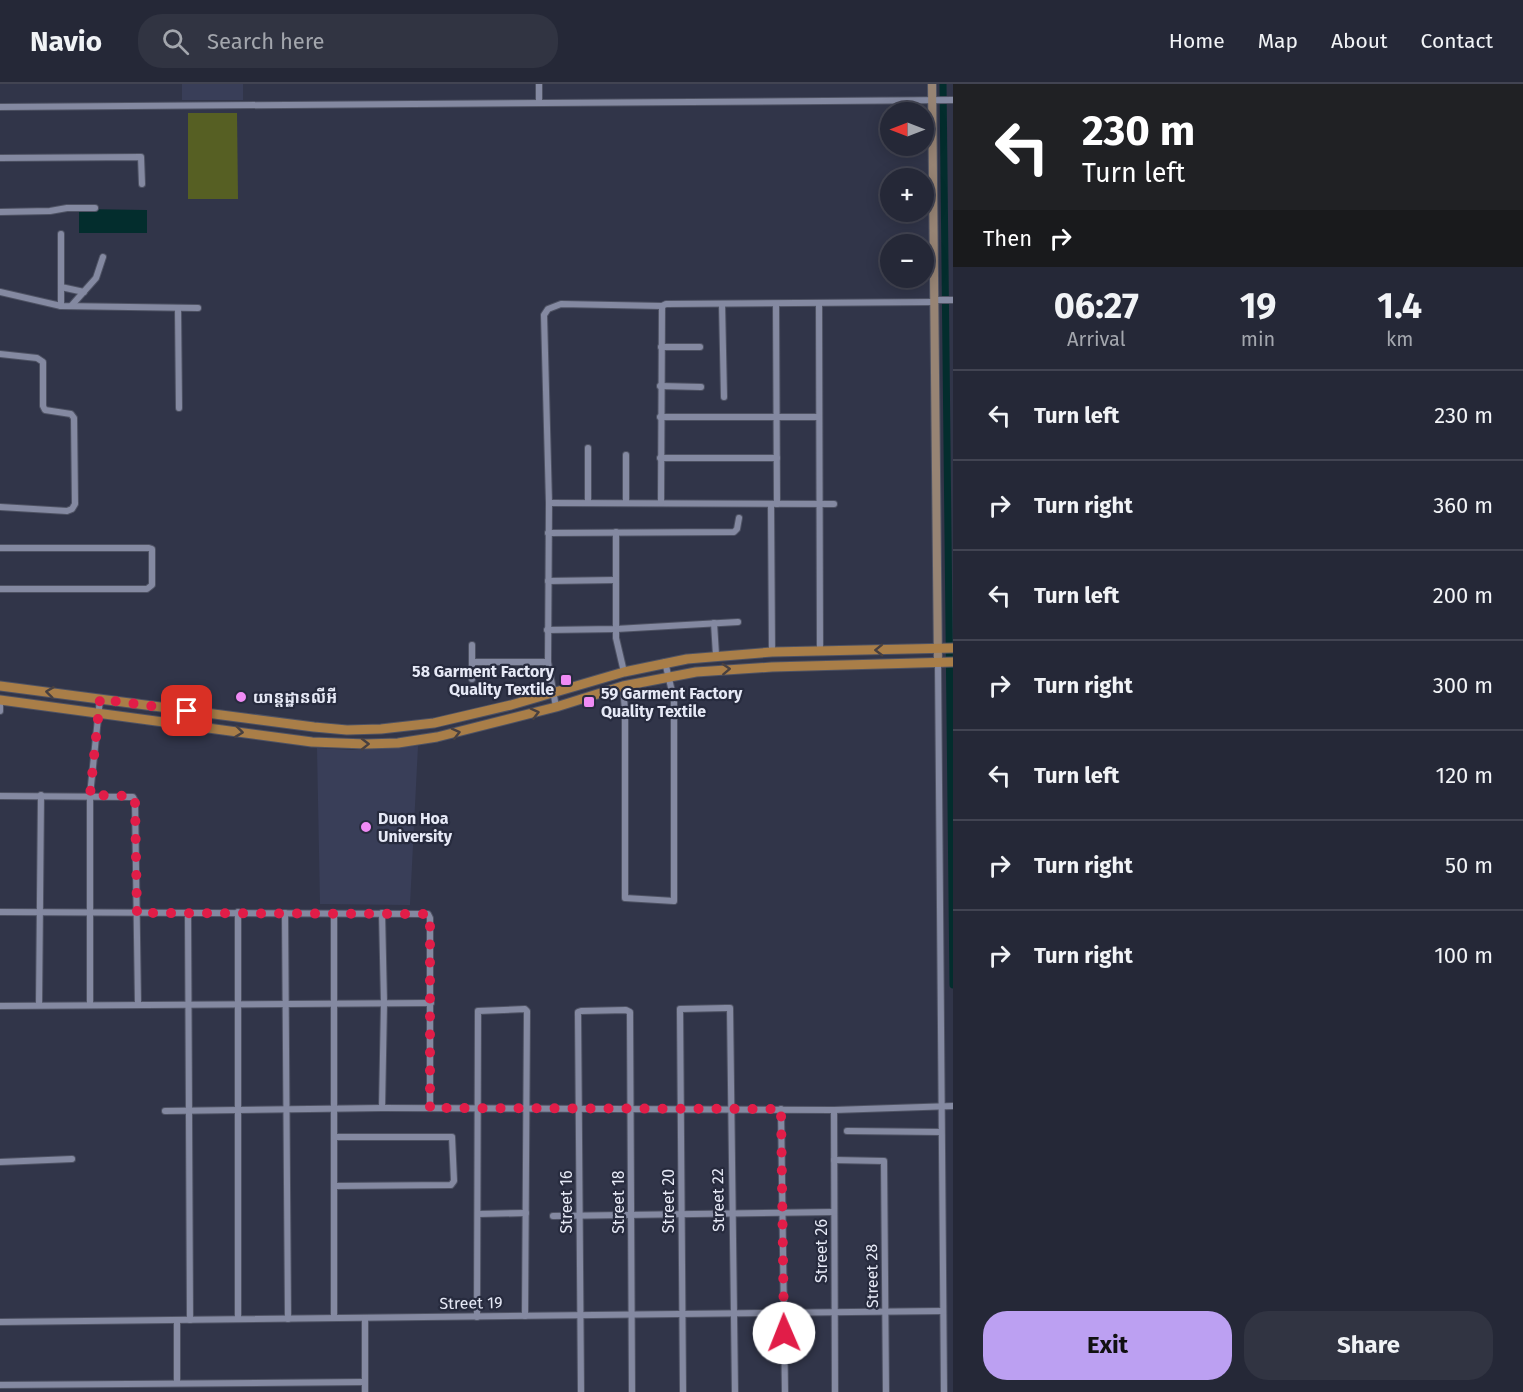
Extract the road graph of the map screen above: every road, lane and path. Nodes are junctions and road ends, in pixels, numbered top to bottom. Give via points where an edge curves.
1 (539, 84) edge
2 (932, 84) edge
3 (935, 100) junction
4 (953, 100) edge
5 (539, 103) junction
6 (0, 107) edge
7 (0, 158) edge
8 (142, 184) dead end
9 (95, 208) dead end
10 (0, 212) edge
11 (61, 234) dead end
12 (103, 257) dead end
13 (60, 287) junction
14 (0, 292) edge
15 (84, 292) junction
16 (941, 300) edge
17 (722, 304) junction
18 (776, 304) junction
19 (819, 304) junction
20 (61, 306) junction
21 (72, 306) junction
22 (662, 306) junction
23 (178, 308) junction
24 (198, 308) dead end
25 (661, 347) junction
26 (700, 347) dead end
27 (0, 354) edge
28 (660, 386) junction
29 (701, 387) dead end
30 (724, 397) dead end
31 (179, 408) dead end
32 (660, 417) junction
33 (776, 417) junction
34 (818, 417) junction
35 (588, 448) dead end
36 (626, 456) dead end
37 (660, 458) junction
38 (777, 458) junction
39 (549, 503) junction
40 (588, 503) junction
41 (626, 503) junction
42 (661, 503) junction
43 (774, 504) junction
44 (818, 504) junction
45 (834, 504) dead end
46 (0, 507) edge
47 (739, 518) dead end
48 (616, 532) junction
49 (548, 533) junction
50 (0, 548) edge
51 (616, 580) junction
52 (548, 581) junction
53 (0, 589) edge
54 (738, 622) dead end
55 (714, 623) junction
56 (616, 629) junction
57 (547, 630) junction
58 (472, 645) dead end
59 (945, 648) edge
60 (820, 651) junction
61 (772, 652) junction
62 (716, 655) junction
63 (472, 662) junction
64 (548, 662) junction
65 (665, 662) junction
66 (946, 663) edge
67 (624, 672) junction
68 (668, 677) junction
69 (472, 679) dead end
70 (0, 686) edge
71 (623, 686) junction
72 (552, 693) junction
73 (100, 699) junction
74 (0, 701) edge
75 (556, 707) junction
76 (0, 711) edge
77 (98, 713) junction
78 (399, 728) junction
79 (332, 729) junction
80 (331, 743) junction
81 (398, 743) junction
82 (41, 795) junction
83 (90, 795) junction
84 (0, 796) edge
85 (0, 912) edge
86 (238, 912) junction
87 (41, 913) junction
88 (90, 913) junction
89 (137, 913) junction
90 (188, 913) junction
91 (285, 913) junction
92 (334, 913) junction
93 (382, 913) junction
94 (384, 1003) junction
95 (431, 1003) junction
96 (189, 1004) junction
97 (238, 1004) junction
98 (287, 1004) junction
99 (335, 1004) junction
100 (39, 1005) junction
101 (90, 1005) junction
102 (138, 1005) junction
103 (0, 1006) edge
104 (680, 1009) joint
105 (630, 1012) joint
106 (943, 1106) junction
107 (953, 1106) edge
108 (382, 1108) junction
109 (430, 1108) junction
110 (479, 1108) junction
111 (527, 1108) junction
112 (286, 1109) junction
113 (336, 1109) junction
114 (579, 1109) junction
115 (681, 1109) junction
116 (731, 1109) junction
117 (781, 1109) junction
118 (165, 1110) dead end
119 (189, 1110) junction
120 (237, 1110) junction
121 (631, 1110) junction
122 (834, 1110) junction
123 (847, 1131) dead end
124 (941, 1132) junction
125 (335, 1137) junction
126 (72, 1159) dead end
127 (834, 1160) junction
128 (0, 1162) edge
129 (335, 1186) junction
130 (834, 1212) junction
131 (526, 1213) junction
132 (732, 1213) junction
133 (783, 1213) junction
134 (478, 1214) junction
135 (682, 1214) junction
136 (579, 1215) junction
137 (631, 1215) junction
138 (553, 1216) dead end
139 (943, 1311) junction
140 (835, 1312) junction
141 (886, 1312) junction
142 (784, 1313) junction
143 (682, 1314) junction
144 (734, 1314) junction
145 (632, 1315) junction
146 (525, 1316) junction
147 (580, 1316) junction
148 (477, 1317) junction
149 (334, 1318) junction
150 (365, 1318) junction
151 (238, 1319) junction
152 (288, 1319) junction
153 (177, 1320) junction
154 (190, 1320) junction
155 (0, 1322) edge
156 (365, 1382) junction
157 (177, 1383) junction
158 (0, 1385) edge
159 (365, 1392) edge
160 (581, 1392) edge
161 (632, 1392) edge
162 (683, 1392) edge
163 (735, 1392) edge
164 (785, 1392) edge
165 (836, 1392) edge
166 (886, 1392) edge
167 (944, 1392) edge

1 - 5 street
2 - 3 street
3 - 4 street
3 - 5 street
3 - 16 street
5 - 6 street
7 - 8 street via 141,157
9 - 10 street
11 - 13 street
12 - 15 street via 96,278
13 - 15 street
13 - 20 street
14 - 20 street
15 - 21 street
16 - 19 street
16 - 59 street
17 - 18 street
17 - 22 street
17 - 30 street
18 - 19 street
18 - 33 street
19 - 34 street
20 - 21 street
21 - 23 street
22 - 25 street
22 - 39 street via 561,304 544,315
23 - 24 street
23 - 31 street
25 - 26 street
25 - 28 street
27 - 46 street via 43,362 45,410 74,418 75,504 67,511
28 - 29 street
28 - 32 street
32 - 33 street
32 - 37 street
33 - 34 street
33 - 38 street
34 - 44 street
35 - 40 street
36 - 41 street
37 - 38 street
37 - 42 street
38 - 43 street
39 - 40 street
39 - 49 street
40 - 41 street
41 - 42 street
42 - 43 street
43 - 44 street
43 - 61 street
44 - 45 street
44 - 60 street
47 - 48 street via 734,532
48 - 49 street
48 - 51 street
49 - 52 street
50 - 53 street via 148,548 152,549 153,567 152,585 147,589
51 - 52 street
51 - 56 street
52 - 57 street
54 - 55 street
55 - 56 street
55 - 62 street
56 - 57 street
56 - 67 street
57 - 64 street
58 - 63 street
59 -> 60 main road
59 - 66 street
60 - 61 main road
61 - 62 main road
62 - 65 main road
63 - 64 street
63 - 69 street
64 - 72 street
65 - 67 main road
65 - 68 street
68 -> 66 main road via 720,669
66 - 106 street
67 - 72 main road
68 - 71 main road
68 - 71 street via 674,700 674,901 625,898
73 -> 70 main road
71 - 75 main road
72 - 75 street
72 - 78 main road
73 - 77 street
73 - 79 main road
74 - 76 street
74 - 77 main road
81 -> 75 main road
77 -> 80 main road
77 - 83 street
78 - 79 main road
78 - 81 main road
79 - 80 main road
80 -> 81 main road
82 - 83 street
82 - 84 street
82 - 87 street
83 - 88 street
83 - 89 street via 129,796 135,801
85 - 87 street
86 - 90 street
86 - 91 street
86 - 97 street
87 - 88 street
87 - 100 street
88 - 89 street
88 - 101 street
89 - 90 street
89 - 102 street
90 - 96 street
91 - 92 street
91 - 98 street
92 - 93 street
92 - 99 street
93 - 94 street
93 - 95 street via 429,916
94 - 95 street
94 - 99 street
94 - 108 street
95 - 109 street
96 - 97 street
96 - 102 street
96 - 119 street
97 - 98 street
97 - 120 street
98 - 99 street
98 - 112 street
99 - 113 street
100 - 101 street
100 - 103 street
101 - 102 street
104 - 115 street, Street 20
104 - 116 street, Street 22 via 730,1008
105 - 114 street, Street 16 via 578,1012
105 - 121 street, Street 18
106 - 107 street
106 - 122 street
106 - 124 street
108 - 109 street
108 - 113 street
109 - 110 street
110 - 111 street
110 - 111 street via 479,1010 525,1009
110 - 134 street
111 - 114 street
111 - 131 street
112 - 113 street
112 - 120 street
112 - 152 street
113 - 125 street
114 - 121 street
114 - 136 street, Street 16
115 - 116 street
115 - 121 street
115 - 135 street, Street 20
116 - 117 street
116 - 132 street, Street 22
117 - 122 street
117 - 133 street
118 - 119 street
119 - 120 street
119 - 154 street
120 - 151 street
121 - 137 street, Street 18
122 - 127 street, Street 26
123 - 124 street
124 - 139 street
125 - 129 street
125 - 129 street via 452,1137 453,1181 451,1185
126 - 128 street
127 - 130 street, Street 26
127 - 141 street, Street 28 via 884,1161
129 - 149 street
130 - 133 street
130 - 140 street, Street 26
131 - 134 street
131 - 146 street
132 - 133 street
132 - 135 street
132 - 144 street, Street 22
133 - 142 street
134 - 148 street
135 - 137 street
135 - 143 street, Street 20
136 - 137 street
136 - 138 street
136 - 147 street, Street 16
137 - 145 street, Street 18
139 - 141 street, Street 19
139 - 167 street
140 - 141 street, Street 19
140 - 142 street, Street 19
140 - 165 street, Street 26
141 - 166 street, Street 28
142 - 144 street, Street 19
142 - 164 street
143 - 144 street, Street 19
143 - 145 street, Street 19
143 - 162 street, Street 20
144 - 163 street, Street 22
145 - 147 street, Street 19
145 - 161 street, Street 18
146 - 147 street, Street 19
146 - 148 street, Street 19
147 - 160 street, Street 16
148 - 150 street, Street 19
149 - 150 street, Street 19
149 - 152 street, Street 19
150 - 156 street
151 - 152 street, Street 19
151 - 154 street, Street 19
153 - 154 street, Street 19
153 - 155 street, Street 19
153 - 157 street
156 - 157 street
156 - 159 street
157 - 158 street

